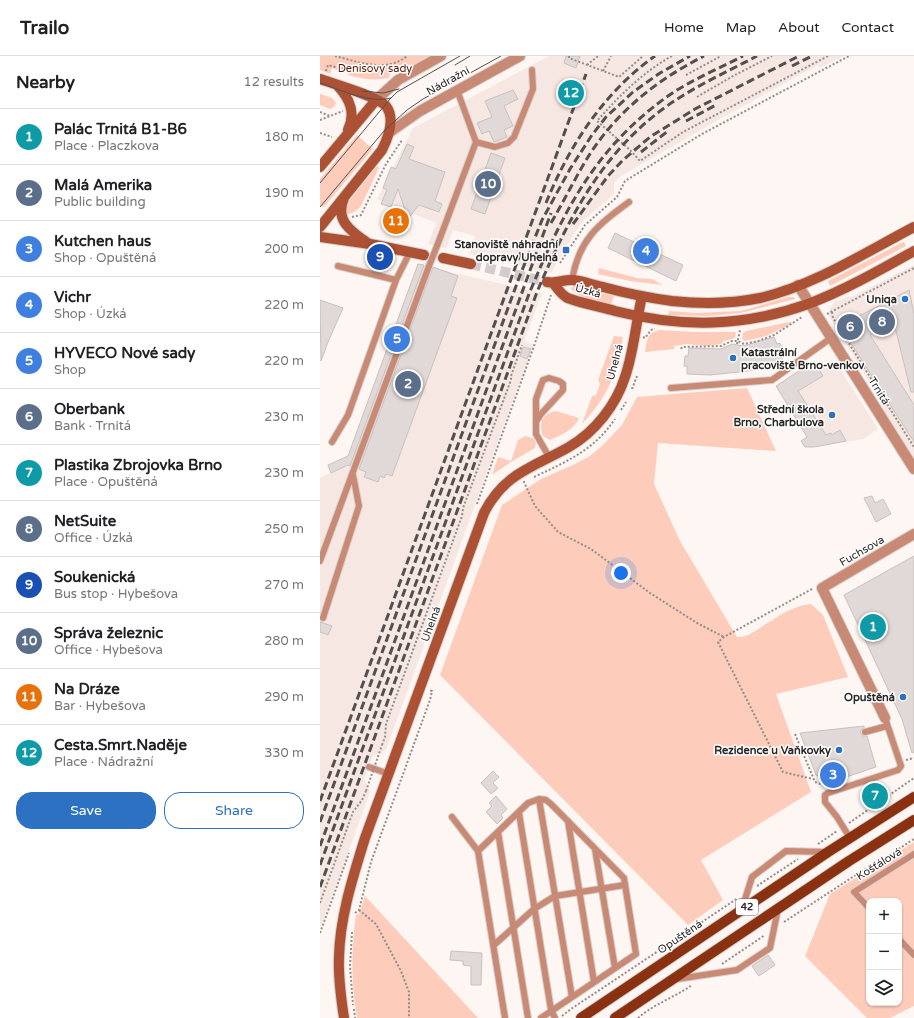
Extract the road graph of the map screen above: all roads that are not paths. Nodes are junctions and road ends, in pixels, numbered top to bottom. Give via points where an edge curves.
1 (441, 56) edge
2 (520, 56) edge
3 (532, 70) dead end
4 (321, 80) edge
5 (338, 86) junction
6 (457, 90) junction
7 (376, 100) junction
8 (390, 132) junction
9 (344, 139) junction
10 (476, 142) junction
11 (320, 167) edge
12 (347, 192) junction
13 (629, 202) dead end
14 (320, 227) edge
15 (914, 227) edge
16 (320, 237) edge
17 (370, 244) junction
18 (914, 251) edge
19 (410, 252) junction
20 (424, 255) dead end
21 (443, 258) dead end
22 (471, 264) tunnel mouth
23 (338, 266) dead end
24 (396, 280) junction
25 (572, 280) junction
26 (798, 285) junction
27 (642, 296) junction
28 (809, 303) junction
29 (638, 316) junction
30 (831, 338) junction
31 (671, 388) dead end
32 (536, 422) junction
33 (332, 442) dead end
34 (549, 457) junction
35 (914, 469) edge
36 (352, 474) junction
37 (914, 534) edge
38 (320, 561) edge
39 (323, 618) dead end
40 (886, 722) junction
41 (865, 732) dead end
42 (369, 767) dead end
43 (389, 774) junction
44 (914, 798) edge
45 (539, 799) junction
46 (519, 813) junction
47 (452, 817) dead end
48 (914, 820) edge
49 (568, 821) junction
50 (498, 832) junction
51 (850, 838) junction
52 (595, 849) junction
53 (478, 851) junction
54 (828, 852) junction
55 (914, 854) edge
56 (625, 885) junction
57 (602, 888) junction
58 (578, 892) junction
59 (555, 896) junction
60 (866, 905) edge
61 (534, 909) junction
62 (778, 909) junction
63 (742, 910) junction
64 (513, 927) junction
65 (902, 942) edge
66 (494, 945) junction
67 (914, 955) edge
68 (615, 968) junction
69 (673, 979) junction
70 (594, 982) junction
71 (572, 997) junction
72 (551, 1010) junction
73 (344, 1018) edge
74 (505, 1018) edge
75 (528, 1018) edge
76 (541, 1018) edge
77 (555, 1018) edge
78 (581, 1018) edge
79 (615, 1018) edge

1 - 7 street via 398,80
2 - 6 street, Nádražní
3 - 10 lane via 533,89 514,137 508,143 496,147
4 - 5 main road
5 - 7 main road
5 - 9 main road via 353,112
6 - 8 street, Nádražní
6 - 10 lane
7 - 8 main road via 388,110
7 - 9 main road
8 - 12 main road via 382,150
9 - 11 main road
10 - 36 lane, bridge
12 - 14 main road
12 - 17 main road via 342,206 343,220 353,232
13 - 25 lane via 594,230 578,255
15 - 26 main road, Úzká via 837,268
16 - 17 main road
17 - 19 main road
18 - 28 main road, Úzká via 843,289
19 - 20 main road
19 - 24 lane
21 - 22 main road
23 - 24 lane
24 - 33 lane via 348,415
25 - 27 main road, Úzká
25 - 29 main road, Úzká via 550,283 566,298
26 - 27 main road, Úzká via 760,298 725,303 678,302
26 - 28 street, Trnitá
27 - 29 main road, Uhelná
28 - 29 main road, Úzká via 762,317 703,324
28 - 30 street, Trnitá
29 - 34 main road, Uhelná via 625,378 611,406 587,434
30 - 31 lane via 772,380
30 - 35 street, Trnitá
32 - 32 lane via 562,390 563,384 559,381 549,378 543,380 536,399
32 - 34 lane via 536,434
34 - 43 main road, Uhelná via 517,475 489,503
36 - 38 lane
36 - 39 lane via 359,506
37 - 40 street, Fuchsova via 818,588
40 - 41 lane
40 - 51 lane via 901,766 898,770 828,793 824,799
42 - 43 lane
43 - 73 main road, Uhelná via 365,838 346,904 339,956
44 - 51 main road, Opuštěná / 42
45 - 46 lane via 528,803
45 - 49 lane via 546,800
45 - 59 lane
46 - 50 lane
46 - 61 lane
47 - 53 lane
48 - 62 main road, 42
49 - 52 lane
49 - 58 lane
50 - 53 lane
50 - 64 lane
51 - 54 main road, Opuštěná / 42
52 - 56 lane via 624,878
52 - 57 lane
53 - 66 lane
54 - 63 main road, Opuštěná / 42
54 - 63 lane via 786,851 752,877
55 - 60 lane, Košťálová via 854,892
56 - 57 lane
56 - 68 lane via 636,954
57 - 58 lane
57 - 68 lane
58 - 59 lane
58 - 70 lane
59 - 61 lane
59 - 71 lane
61 - 64 lane
61 - 72 lane
62 - 69 main road, 42
62 - 69 lane via 770,948 737,970
63 - 78 main road, Opuštěná / 42
64 - 66 lane
64 - 75 lane
65 - 67 lane
66 - 74 lane
68 - 70 lane
69 - 79 main road, 42
70 - 71 lane
71 - 72 lane
72 - 76 lane
72 - 77 lane

